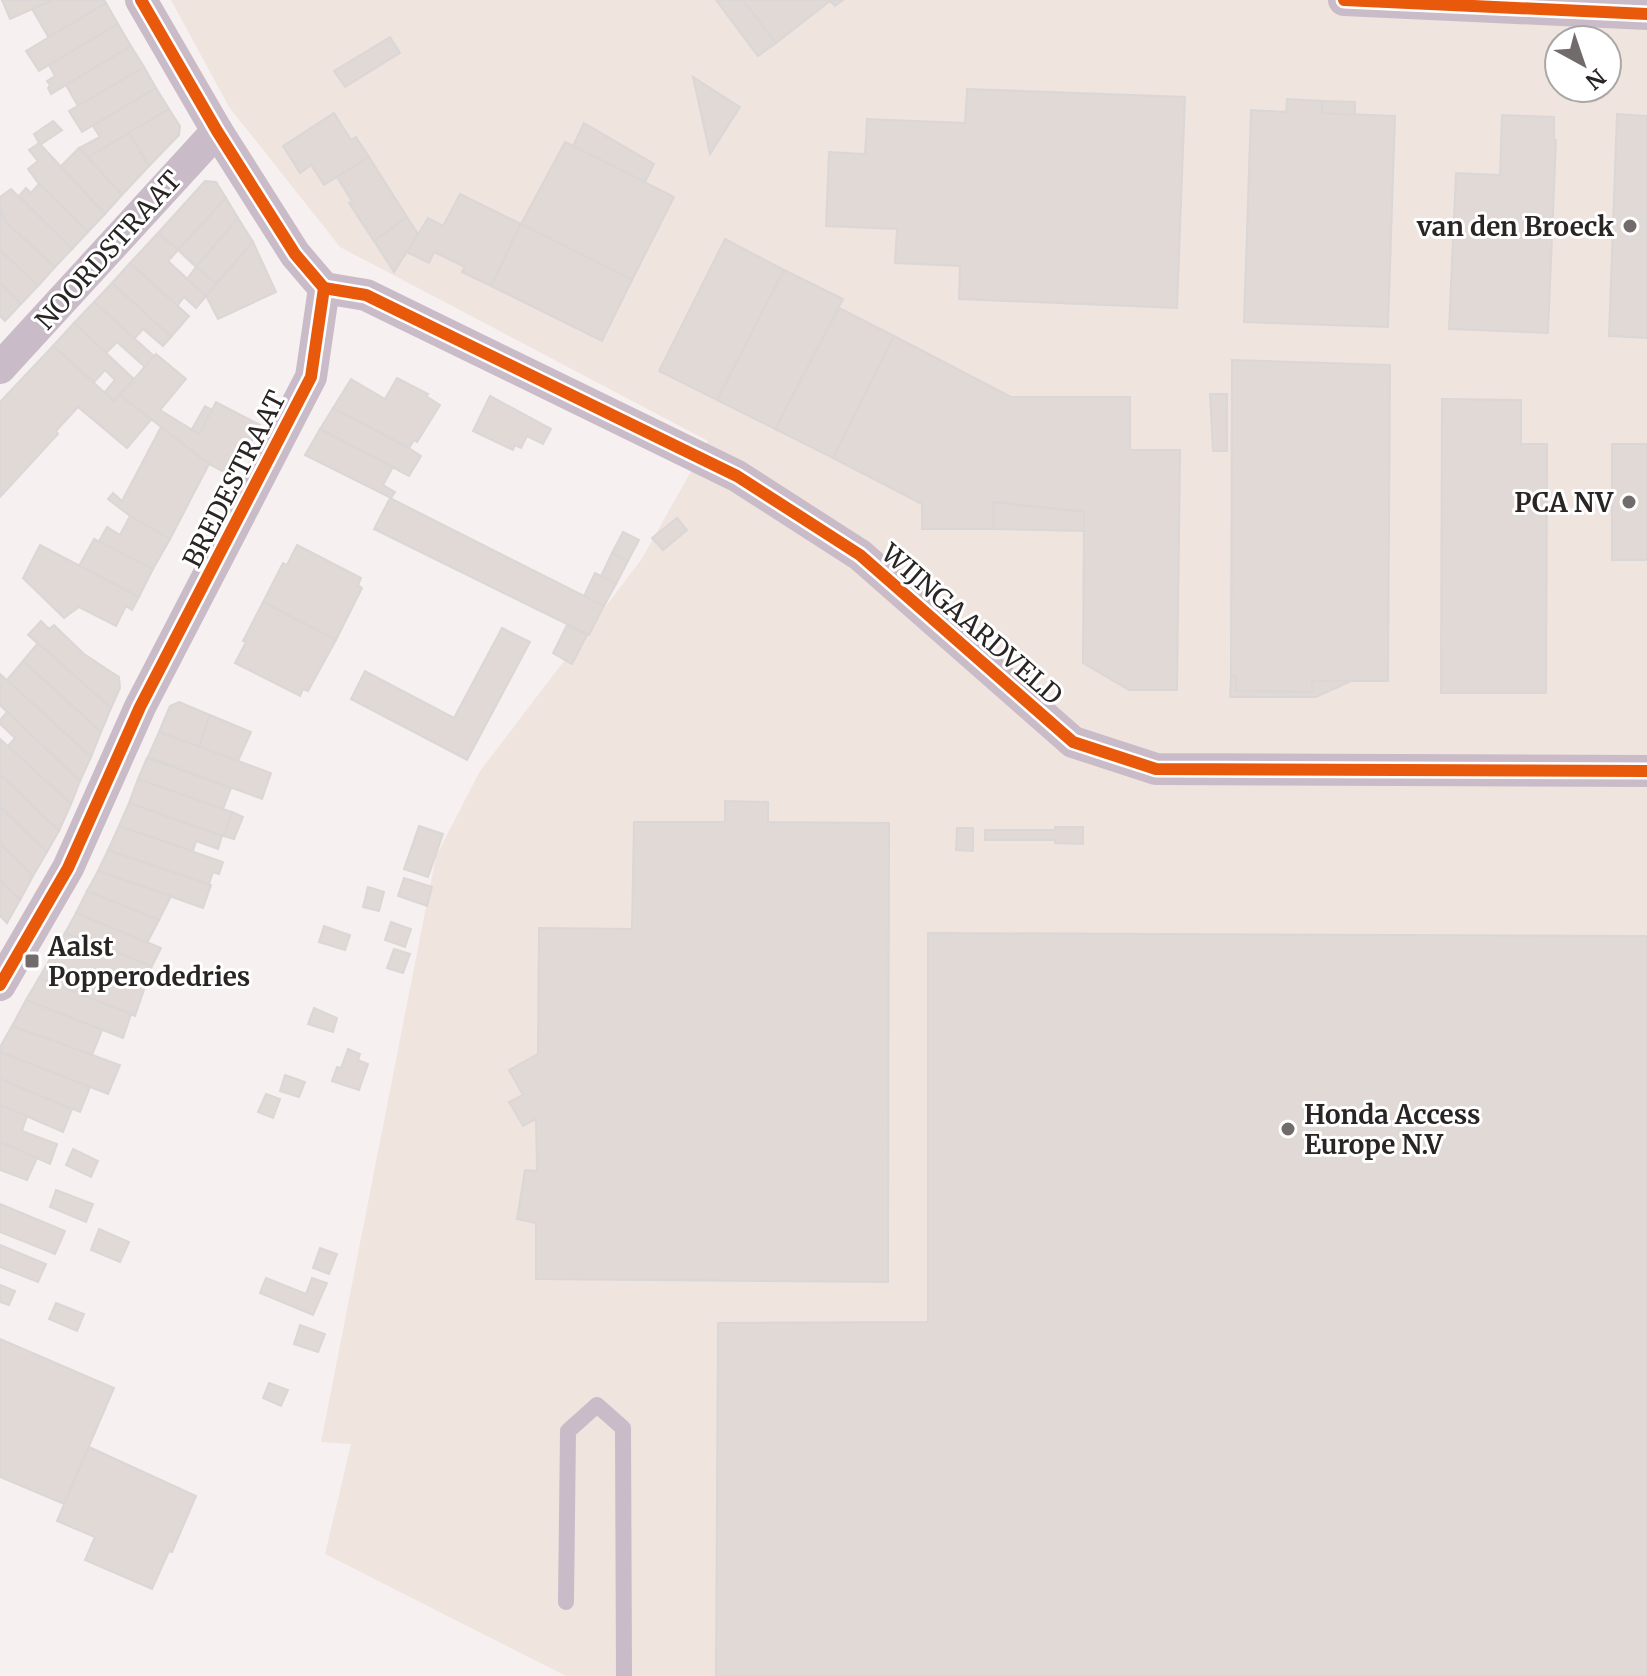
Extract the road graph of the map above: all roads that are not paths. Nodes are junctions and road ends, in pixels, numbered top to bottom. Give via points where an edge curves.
1 (141, 0) edge
2 (1344, 0) edge
3 (1647, 14) edge
4 (217, 131) junction
5 (324, 288) junction
6 (0, 368) edge
7 (1647, 771) edge
8 (0, 985) edge
9 (566, 1602) dead end
10 (624, 1676) edge

1 - 4 street
2 - 3 street
4 - 5 street via 295,254
4 - 6 street, NOORDSTRAAT
5 - 7 street, WIJNGAARDVELD via 366,295 737,476 860,555 1073,742 1156,769
5 - 8 street, BREDESTRAAT via 311,377 140,707 68,868
9 - 10 lane via 568,1431 597,1405 623,1428

